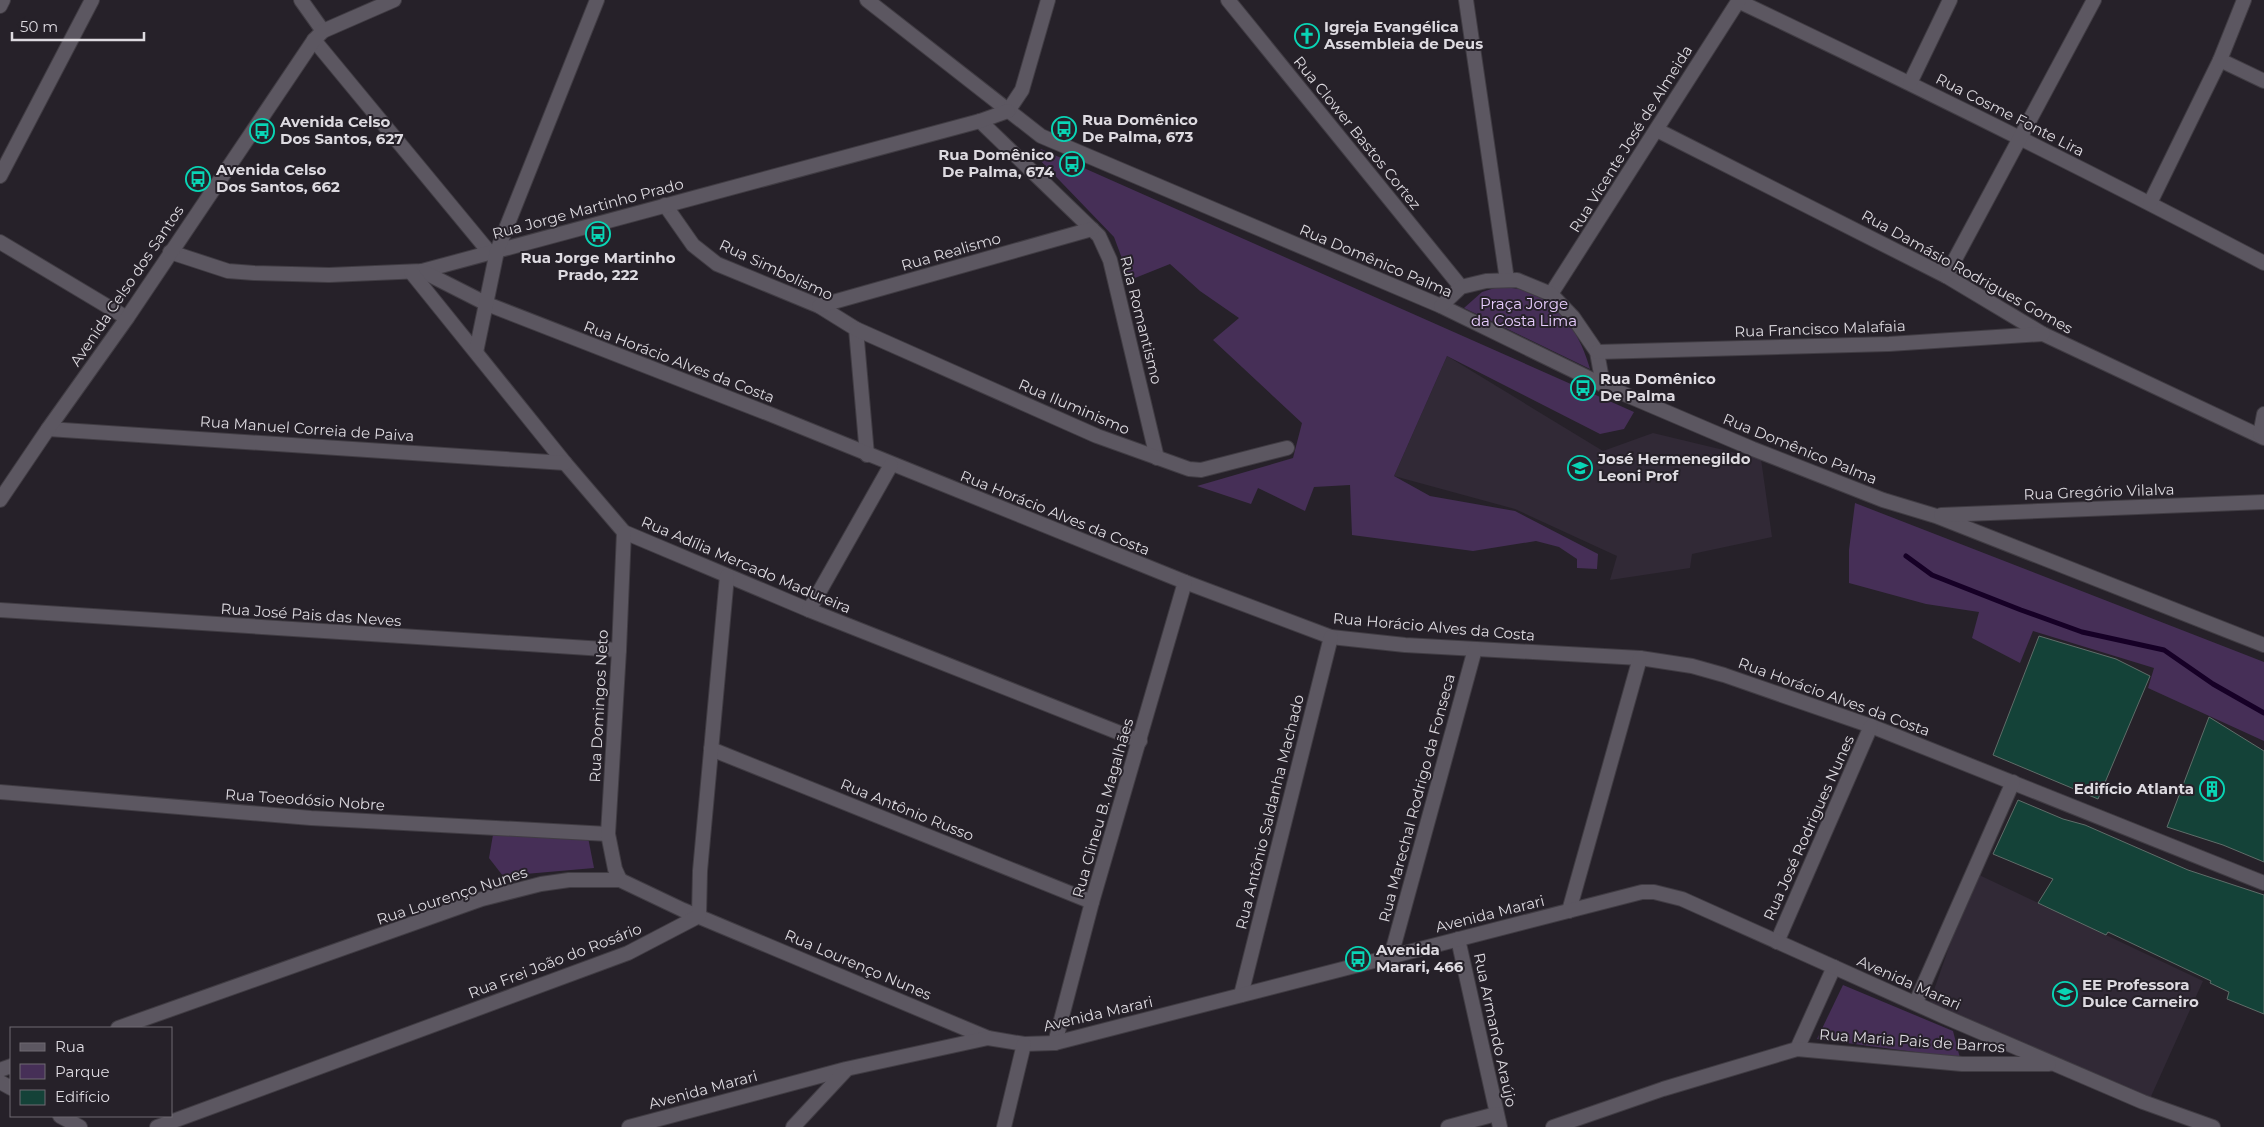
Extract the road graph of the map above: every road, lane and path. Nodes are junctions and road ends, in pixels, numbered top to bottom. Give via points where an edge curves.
1 (3, 0) edge
2 (92, 0) edge
3 (301, 0) edge
4 (394, 0) edge
5 (597, 0) edge
6 (867, 0) edge
7 (1048, 0) edge
8 (1228, 0) edge
9 (1466, 0) edge
10 (1738, 0) edge
11 (1950, 0) edge
12 (2094, 0) edge
13 (2244, 0) edge
14 (0, 6) edge
15 (318, 36) junction
16 (2220, 60) junction
17 (2264, 81) edge
18 (1910, 82) junction
19 (1008, 111) junction
20 (980, 121) junction
21 (1657, 130) junction
22 (2019, 139) junction
23 (0, 176) edge
24 (2150, 203) junction
25 (665, 205) junction
26 (1092, 229) junction
27 (0, 242) edge
28 (170, 252) junction
29 (493, 252) junction
30 (2264, 264) edge
31 (417, 271) junction
32 (1946, 276) junction
33 (1507, 280) junction
34 (1461, 287) junction
35 (1551, 294) junction
36 (487, 304) junction
37 (819, 306) junction
38 (1441, 306) junction
39 (127, 318) junction
40 (856, 329) junction
41 (2043, 334) junction
42 (476, 352) junction
43 (1597, 352) junction
44 (1603, 385) junction
45 (2264, 414) edge
46 (48, 429) junction
47 (2262, 437) edge
48 (1287, 448) dead end
49 (867, 455) junction
50 (1157, 458) junction
51 (565, 463) junction
52 (891, 465) junction
53 (0, 500) edge
54 (2264, 502) edge
55 (1936, 516) junction
56 (624, 532) junction
57 (727, 576) junction
58 (1185, 582) junction
59 (0, 610) edge
60 (809, 610) junction
61 (1331, 637) junction
62 (2264, 644) edge
63 (1475, 649) junction
64 (619, 650) junction
65 (1640, 658) junction
66 (1871, 726) junction
67 (1140, 741) junction
68 (711, 749) junction
69 (2013, 782) junction
70 (0, 792) edge
71 (608, 834) junction
72 (620, 880) junction
73 (2264, 884) edge
74 (1092, 902) junction
75 (1569, 911) junction
76 (699, 916) junction
77 (1458, 939) junction
78 (1777, 942) junction
79 (1391, 956) junction
80 (1834, 967) junction
81 (1241, 995) junction
82 (1916, 1002) junction
83 (121, 1027) edge
84 (988, 1038) junction
85 (1055, 1043) junction
86 (1024, 1044) junction
87 (1797, 1050) junction
88 (2055, 1064) junction
89 (846, 1069) junction
90 (62, 1117) edge
91 (1498, 1120) edge
92 (2203, 1126) edge
93 (80, 1127) edge
94 (157, 1127) edge
95 (629, 1127) edge
96 (793, 1127) edge
97 (1004, 1127) edge
98 (1448, 1127) edge
99 (1553, 1127) edge

1 - 14 street
2 - 23 street
3 - 15 street
4 - 15 street
5 - 29 street
6 - 19 street
7 - 19 street via 1022,90
8 - 34 street, Rua Clower Bastos Cortez
9 - 33 street
10 - 18 street, Rua Cosme Fonte Lira
10 - 21 street, Rua Vicente José de Almeida
11 - 18 street
12 - 22 street
13 - 16 street
15 - 28 street, Avenida Celso dos Santos
15 - 29 street
16 - 17 street
16 - 24 street
18 - 22 street, Rua Cosme Fonte Lira
19 - 20 street, Rua Jorge Martinho Prado
19 - 38 street, Rua Domênico Palma via 1042,136
20 - 25 street, Rua Jorge Martinho Prado
20 - 26 street, Rua Romantismo
21 - 32 street, Rua Damásio Rodrigues Gomes
21 - 35 street, Rua Vicente José de Almeida
22 - 24 street, Rua Cosme Fonte Lira
22 - 32 street
24 - 30 street, Rua Cosme Fonte Lira
25 - 29 street, Rua Jorge Martinho Prado
25 - 37 street, Rua Simbolismo via 692,245 717,264
26 - 37 street, Rua Realismo
26 - 50 street, Rua Romantismo via 1099,236 1110,260
27 - 39 street
28 - 31 street, Rua Jorge Martinho Prado via 228,270 254,274 329,276
28 - 39 street, Avenida Celso dos Santos
29 - 31 street, Rua Jorge Martinho Prado
29 - 36 street
31 - 36 street, Rua Horácio Alves da Costa
31 - 42 street, Rua Adília Mercado Madureira
32 - 41 street, Rua Damásio Rodrigues Gomes
33 - 34 street
33 - 35 street via 1528,284
34 - 38 street
35 - 43 street via 1573,317
36 - 42 street
36 - 49 street, Rua Horácio Alves da Costa
37 - 40 street, Rua Simbolismo
38 - 44 street, Rua Domênico Palma
39 - 46 street, Avenida Celso dos Santos
40 - 49 street
40 - 50 street, Rua Iluminismo via 1035,410
41 - 43 street, Rua Francisco Malafaia via 1889,344
41 - 47 street, Rua Damásio Rodrigues Gomes
42 - 51 street, Rua Adília Mercado Madureira
43 - 44 street
44 - 55 street, Rua Domênico Palma via 1778,459 1883,500
45 - 47 street
46 - 51 street, Rua Manuel Correia de Paiva
46 - 53 street, Avenida Celso dos Santos
48 - 50 street, Rua Iluminismo via 1201,470
49 - 52 street, Rua Horácio Alves da Costa
51 - 56 street, Rua Adília Mercado Madureira
52 - 58 street, Rua Horácio Alves da Costa
52 - 60 street
54 - 55 street, Rua Gregório Vilalva
55 - 62 street, Rua Domênico Palma
56 - 57 street, Rua Adília Mercado Madureira
56 - 64 street, Rua Domingos Neto
57 - 60 street, Rua Adília Mercado Madureira
57 - 68 street
58 - 61 street, Rua Horácio Alves da Costa
58 - 67 street, Rua Clineu B. Magalhães
59 - 64 street, Rua José Pais das Neves
60 - 67 street, Rua Adília Mercado Madureira
61 - 63 street, Rua Horácio Alves da Costa
61 - 81 street, Rua Antônio Saldanha Machado
63 - 65 street, Rua Horácio Alves da Costa
63 - 79 street, Rua Marechal Rodrigo da Fonseca
64 - 71 street, Rua Domingos Neto
65 - 66 street, Rua Horácio Alves da Costa via 1724,675
65 - 75 street
66 - 69 street, Rua Horácio Alves da Costa
66 - 78 street, Rua José Rodrigues Nunes
67 - 74 street, Rua Clineu B. Magalhães
68 - 74 street, Rua Antônio Russo
68 - 76 street
69 - 73 street, Rua Horácio Alves da Costa
69 - 82 street
70 - 71 street, Rua Toeodósio Nobre via 312,818
71 - 72 street, Rua Domingos Neto
72 - 76 street, Rua Lourenço Nunes
72 - 83 street, Rua Lourenço Nunes via 569,880 541,884 482,900
74 - 85 street, Rua Clineu B. Magalhães
75 - 77 street, Avenida Marari
75 - 78 street, Avenida Marari via 1642,892 1654,892 1682,899
76 - 84 street, Rua Lourenço Nunes
76 - 94 street, Rua Frei João do Rosário via 628,953
77 - 79 street, Avenida Marari
77 - 91 street, Rua Armando Araújo
78 - 80 street, Avenida Marari
79 - 81 street, Avenida Marari
80 - 82 street, Avenida Marari
80 - 87 street, Rua Maria Pais de Barros
81 - 85 street, Avenida Marari
82 - 88 street, Avenida Marari
84 - 86 street, Avenida Marari
84 - 89 street, Avenida Marari
85 - 86 street, Avenida Marari
86 - 97 street
87 - 88 street, Rua Maria Pais de Barros via 1962,1064
87 - 99 street, Rua Maria Pais de Barros via 1663,1089
88 - 92 street, Avenida Marari
89 - 95 street, Avenida Marari
89 - 96 street
90 - 93 street
91 - 98 street

